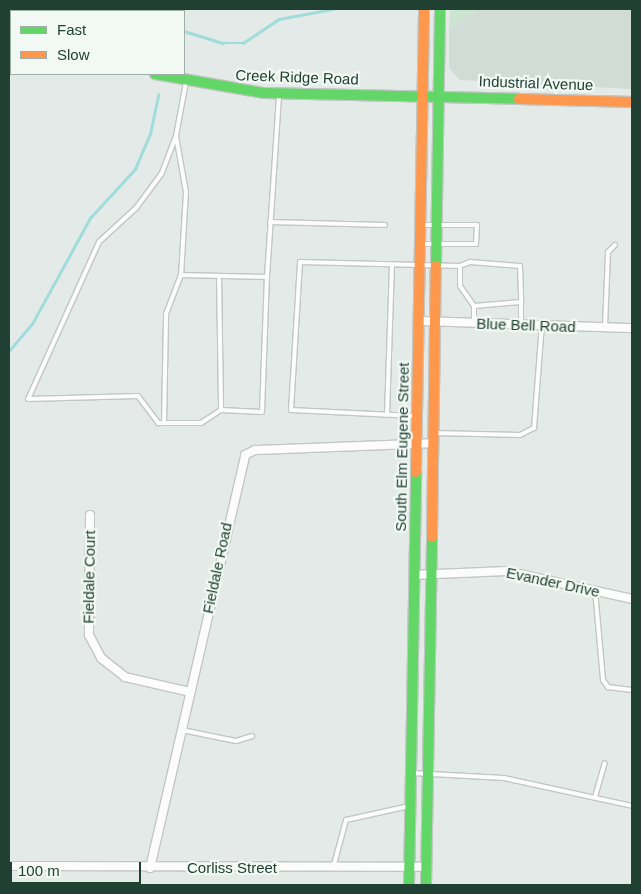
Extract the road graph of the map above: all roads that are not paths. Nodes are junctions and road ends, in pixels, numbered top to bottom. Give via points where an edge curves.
1 (424, 9) edge
2 (440, 9) edge
3 (159, 75) edge
4 (186, 82) junction
5 (279, 93) junction
6 (423, 95) junction
7 (439, 95) junction
8 (632, 102) edge
9 (176, 136) junction
10 (270, 222) junction
11 (420, 224) junction
12 (436, 224) junction
13 (384, 225) dead end
14 (420, 244) junction
15 (436, 244) junction
16 (615, 244) dead end
17 (392, 266) junction
18 (460, 266) junction
19 (420, 267) junction
20 (436, 267) junction
21 (181, 275) junction
22 (220, 276) junction
23 (267, 277) junction
24 (521, 302) junction
25 (474, 306) junction
26 (419, 321) junction
27 (435, 322) junction
28 (474, 323) junction
29 (521, 324) junction
30 (542, 325) junction
31 (605, 327) junction
32 (632, 328) edge
33 (221, 410) junction
34 (388, 415) junction
35 (417, 416) junction
36 (164, 423) junction
37 (434, 438) junction
38 (417, 444) junction
39 (90, 515) dead end
40 (414, 575) junction
41 (431, 576) junction
42 (595, 590) junction
43 (632, 599) edge
44 (632, 690) edge
45 (190, 692) junction
46 (182, 730) junction
47 (252, 736) dead end
48 (605, 763) dead end
49 (411, 774) junction
50 (428, 774) junction
51 (595, 797) junction
52 (410, 805) junction
53 (632, 806) edge
54 (9, 866) edge
55 (409, 867) junction
56 (426, 867) junction
57 (150, 868) junction
58 (333, 868) junction
59 (409, 885) edge
60 (426, 885) edge

1 - 6 main road, South Elm Eugene Street
2 - 7 main road, South Elm Eugene Street
3 - 4 main road, Creek Ridge Road
4 - 5 main road, Creek Ridge Road
4 - 9 lane
5 - 6 main road, Creek Ridge Road
5 - 10 lane
6 - 7 main road, Creek Ridge Road
6 - 11 main road, South Elm Eugene Street
7 - 8 main road, Industrial Avenue
7 - 12 main road, South Elm Eugene Street
9 - 21 lane via 186,192
9 - 36 lane via 162,173 136,208 100,242 28,399 138,396 158,423
10 - 13 lane
10 - 23 lane
11 - 12 lane
11 - 14 main road, South Elm Eugene Street
12 - 15 main road, South Elm Eugene Street
12 - 15 lane via 477,225 476,244
14 - 15 lane
14 - 19 main road, South Elm Eugene Street
15 - 20 main road, South Elm Eugene Street
16 - 31 lane via 608,252
17 - 19 lane
17 - 34 lane
17 - 34 lane via 300,262 292,410
18 - 20 lane
18 - 24 lane via 470,262 520,266
18 - 25 lane via 460,286
19 - 20 lane
19 - 26 main road, South Elm Eugene Street
20 - 27 main road, South Elm Eugene Street
21 - 22 lane
21 - 36 lane via 166,314
22 - 23 lane
22 - 33 lane
23 - 33 lane via 262,412
24 - 25 lane
24 - 29 lane
25 - 28 lane
26 - 27 street, Blue Bell Road
26 - 35 main road, South Elm Eugene Street
27 - 28 street, Blue Bell Road
27 - 37 main road, South Elm Eugene Street
28 - 29 street, Blue Bell Road
29 - 30 street, Blue Bell Road
30 - 31 street, Blue Bell Road
30 - 37 lane via 534,428 520,435
31 - 32 street, Blue Bell Road
33 - 36 lane via 201,423
34 - 35 lane
35 - 38 main road, South Elm Eugene Street
37 - 38 street, Fieldale Road
37 - 41 main road, South Elm Eugene Street
38 - 40 main road, South Elm Eugene Street
38 - 45 street, Fieldale Road via 255,450 245,455
39 - 45 street, Fieldale Court via 89,635 100,658 125,677
40 - 41 street, Evander Drive
40 - 49 main road, South Elm Eugene Street
41 - 42 street, Evander Drive via 490,569
41 - 50 main road, South Elm Eugene Street
42 - 43 street, Evander Drive
42 - 44 lane via 603,680 608,687
45 - 46 street, Fieldale Road
46 - 47 lane via 236,741
46 - 57 street, Fieldale Road
48 - 51 lane
49 - 50 lane
49 - 52 main road, South Elm Eugene Street
50 - 51 lane via 504,778
50 - 56 main road, South Elm Eugene Street
51 - 53 lane
52 - 55 main road, South Elm Eugene Street
52 - 58 lane via 346,820
54 - 57 street, Corliss Street
55 - 56 street, Corliss Street
55 - 58 street, Corliss Street
55 - 59 main road, South Elm Eugene Street
56 - 60 main road, South Elm Eugene Street
57 - 58 street, Corliss Street

